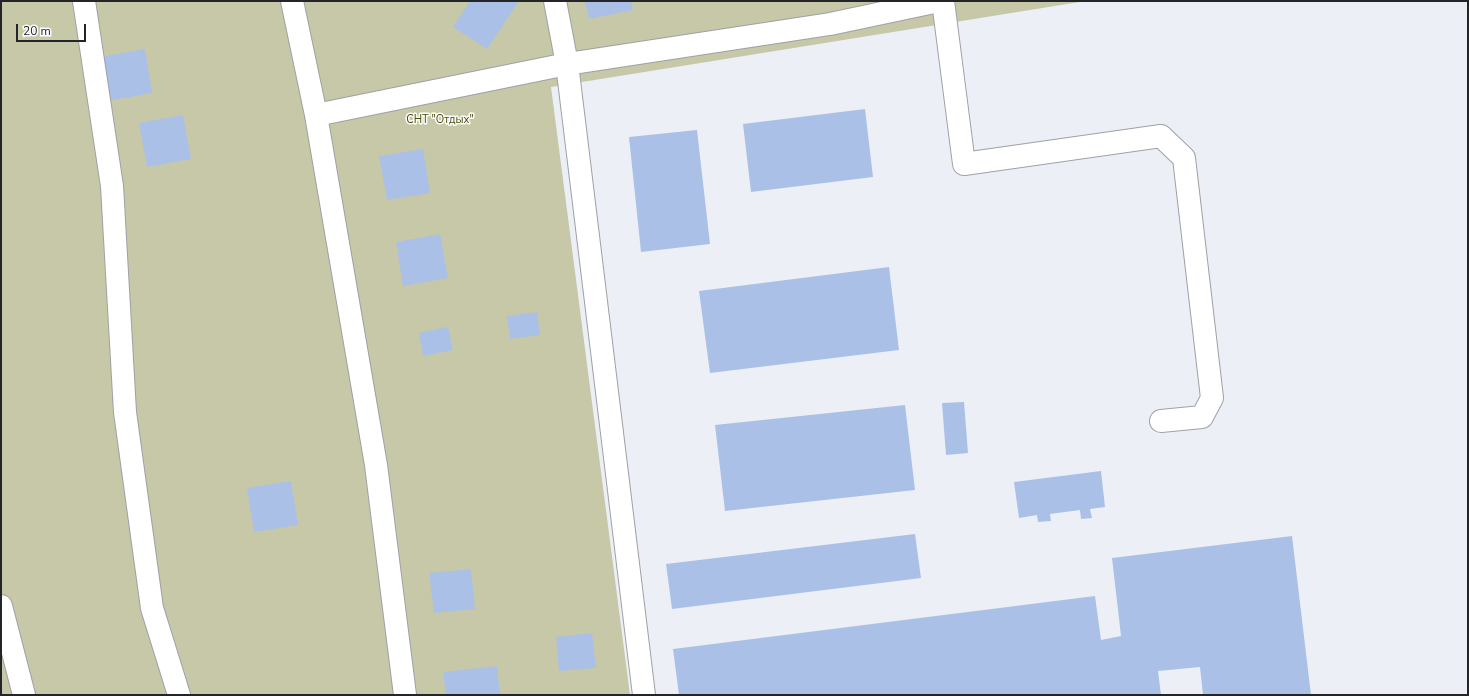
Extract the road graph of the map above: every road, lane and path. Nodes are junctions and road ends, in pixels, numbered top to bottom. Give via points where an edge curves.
1 (84, 1) edge
2 (292, 1) edge
3 (555, 1) edge
4 (939, 1) edge
5 (943, 1) edge
6 (567, 64) junction
7 (316, 115) junction
8 (1162, 421) dead end
9 (1, 606) edge
10 (24, 695) edge
11 (179, 695) edge
12 (405, 695) edge
13 (644, 695) edge

1 - 11 lane via 112,186 128,436 152,608
2 - 7 lane
3 - 6 lane
4 - 6 lane via 830,24
5 - 8 lane via 964,164 1162,136 1184,158 1212,398 1202,417
6 - 7 lane
6 - 13 lane
7 - 12 lane via 376,465
9 - 10 lane

